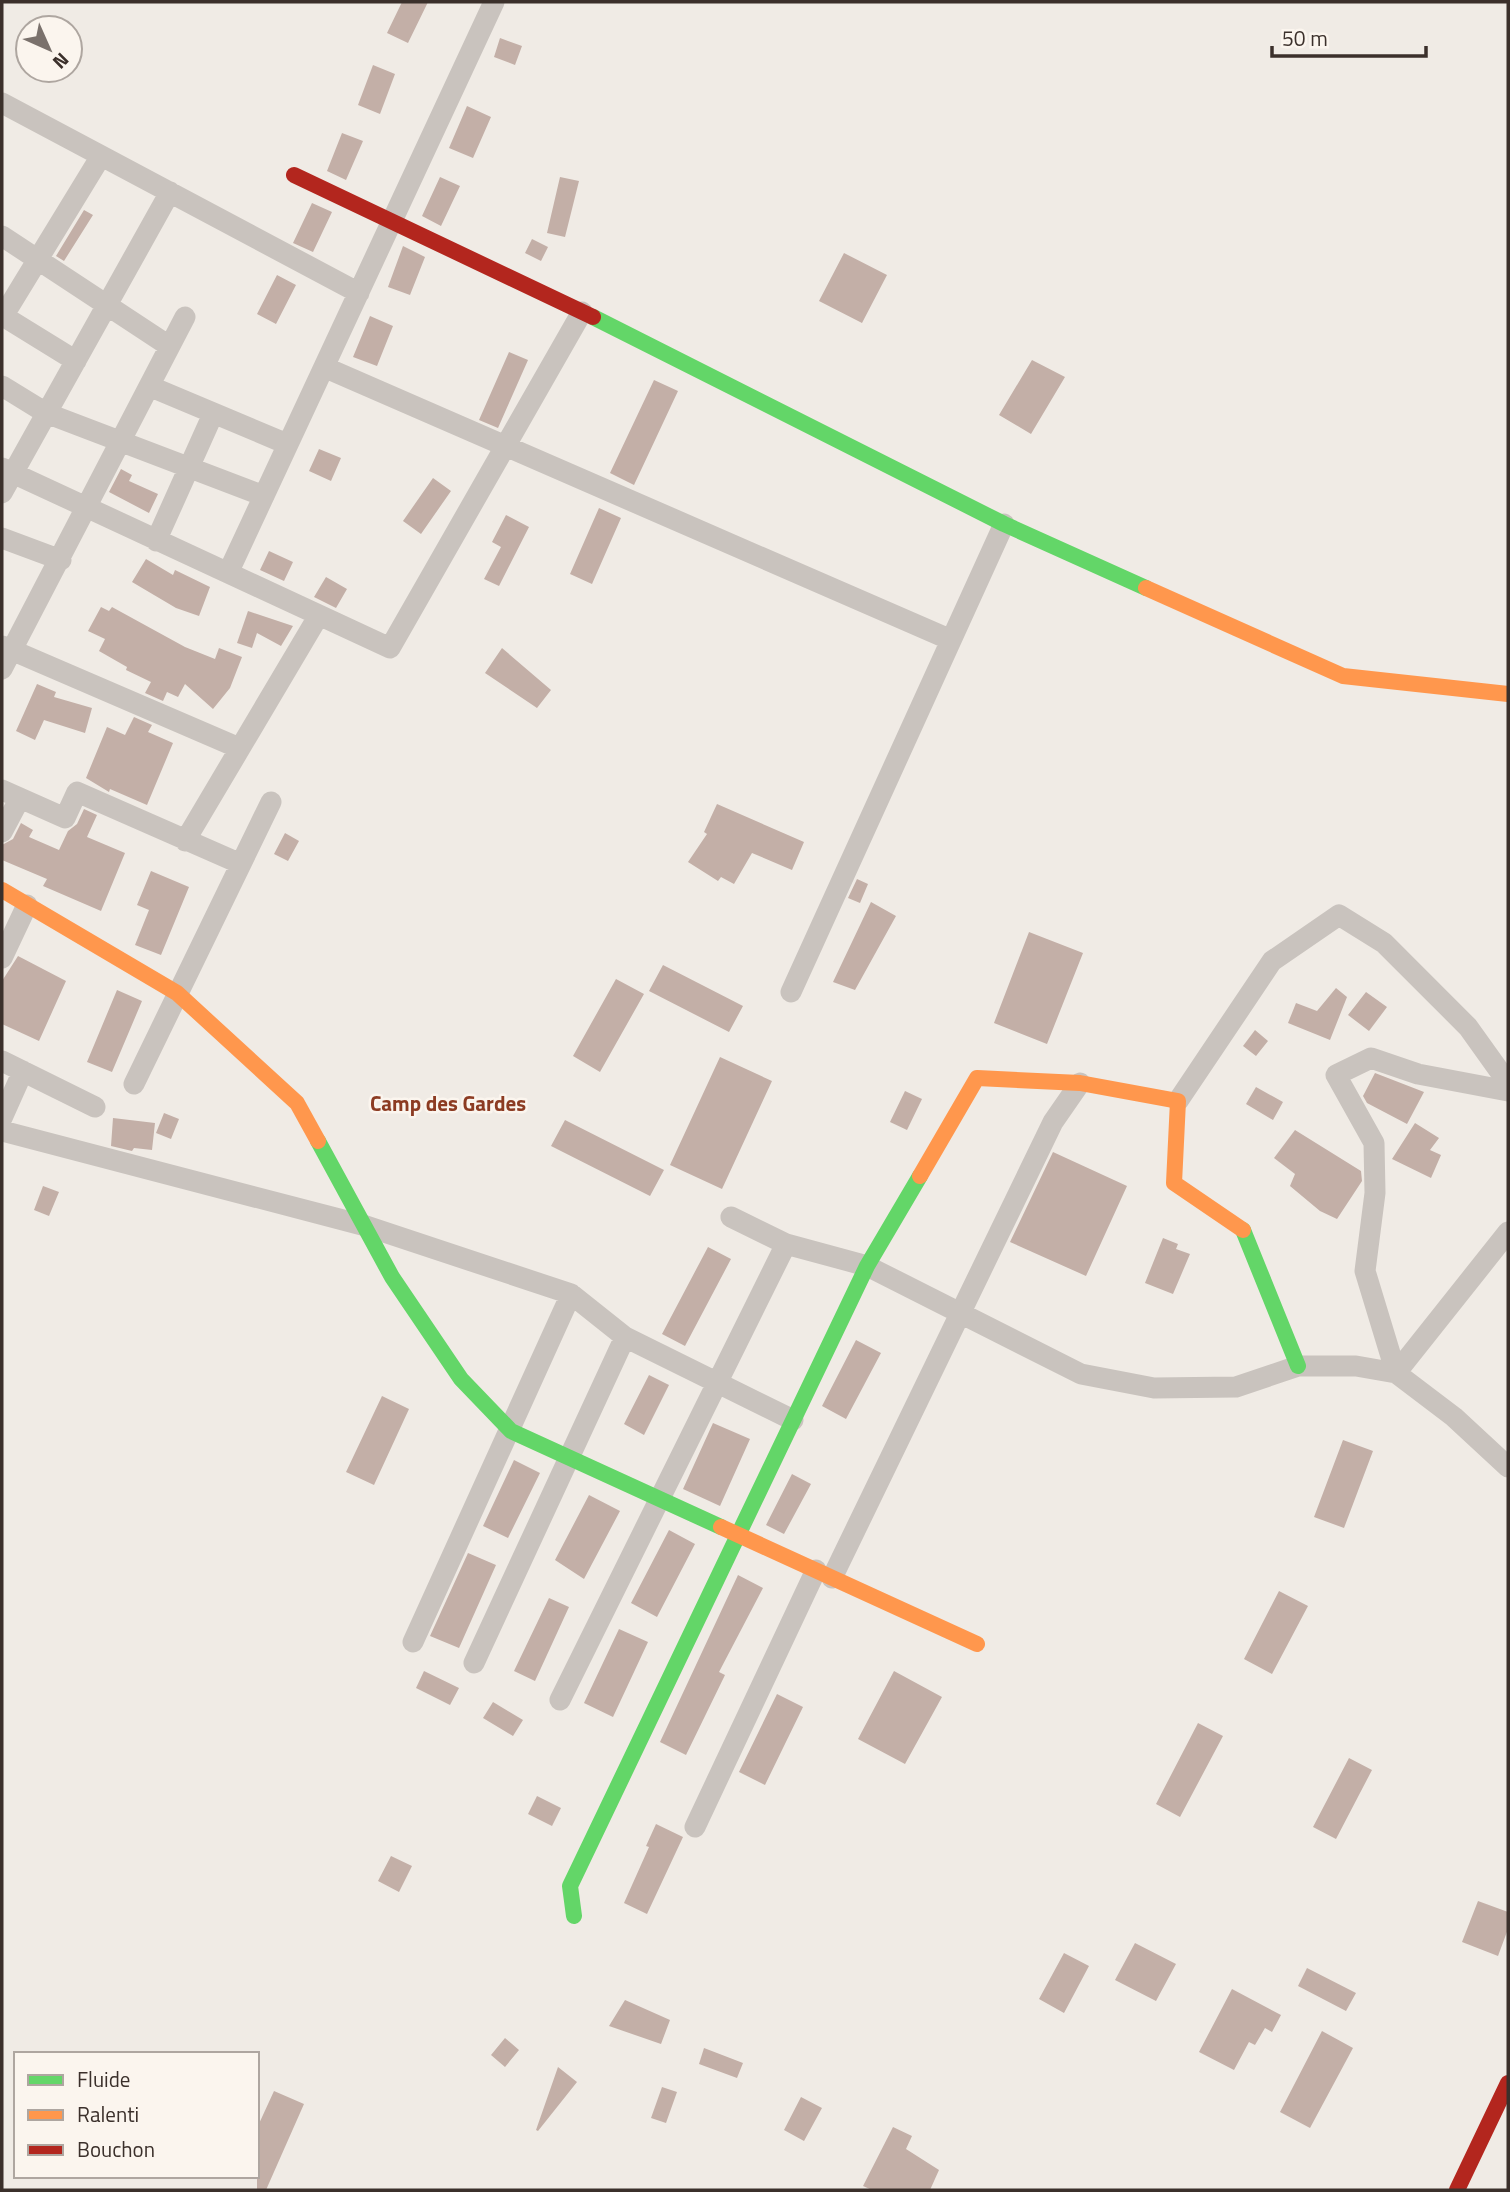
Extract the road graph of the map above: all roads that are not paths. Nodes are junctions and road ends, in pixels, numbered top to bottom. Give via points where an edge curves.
1 (494, 2) edge
2 (5, 112) edge
3 (101, 156) junction
4 (294, 175) dead end
5 (170, 192) junction
6 (392, 222) junction
7 (2, 236) edge
8 (37, 260) junction
9 (359, 293) junction
10 (107, 305) junction
11 (582, 312) junction
12 (2, 317) edge
13 (185, 317) dead end
14 (169, 346) junction
15 (76, 361) junction
16 (324, 367) junction
17 (2, 386) edge
18 (149, 386) junction
19 (46, 413) junction
20 (213, 414) junction
21 (122, 443) junction
22 (287, 444) junction
23 (505, 447) junction
24 (189, 468) junction
25 (7, 470) edge
26 (2, 492) edge
27 (264, 496) junction
28 (88, 508) junction
29 (1004, 524) junction
30 (2, 538) edge
31 (156, 541) junction
32 (61, 560) junction
33 (228, 573) junction
34 (319, 615) junction
35 (951, 640) junction
36 (5, 655) edge
37 (1508, 694) edge
38 (239, 748) junction
39 (11, 794) edge
40 (271, 802) dead end
41 (2, 832) edge
42 (185, 841) junction
43 (241, 864) junction
44 (2, 890) edge
45 (27, 905) junction
46 (2, 958) edge
47 (791, 992) dead end
48 (177, 993) junction
49 (2, 1061) edge
50 (23, 1072) junction
51 (1080, 1083) junction
52 (1508, 1083) edge
53 (134, 1084) dead end
54 (1508, 1091) edge
55 (1178, 1101) junction
56 (96, 1107) dead end
57 (2, 1118) edge
58 (2, 1131) edge
59 (731, 1217) dead end
60 (366, 1226) junction
61 (1508, 1232) edge
62 (786, 1244) junction
63 (867, 1266) junction
64 (571, 1293) junction
65 (960, 1314) junction
66 (625, 1337) junction
67 (1298, 1366) junction
68 (1396, 1373) junction
69 (717, 1383) junction
70 (793, 1420) junction
71 (511, 1431) junction
72 (567, 1457) junction
73 (1508, 1467) edge
74 (658, 1498) junction
75 (738, 1535) junction
76 (824, 1574) junction
77 (413, 1642) dead end
78 (977, 1644) dead end
79 (474, 1663) dead end
80 (560, 1700) dead end
81 (695, 1827) dead end
82 (574, 1916) dead end
83 (1508, 2083) edge
84 (1457, 2190) edge

1 - 6 street
2 - 3 street
3 - 5 street
3 - 8 street
4 - 6 main road
5 - 9 street
5 - 10 street
6 - 9 street
6 - 11 main road
7 - 8 street
8 - 10 street
8 - 12 street
9 - 16 street
10 - 14 street
10 - 15 street
11 - 23 street
11 - 29 main road
12 - 15 street
13 - 14 street
14 - 18 street
15 - 19 street
16 - 22 street
16 - 23 street
17 - 19 street
18 - 20 street
18 - 21 street
19 - 21 street
19 - 25 street
20 - 22 street
20 - 24 street
21 - 24 street
21 - 28 street
22 - 27 street
23 - 34 street via 390,648
23 - 35 street
24 - 27 street
24 - 31 street
25 - 26 street
25 - 28 street
27 - 33 street
28 - 31 street
28 - 32 street
29 - 35 street
29 - 37 main road via 1343,676
30 - 32 street
31 - 33 street
32 - 36 street
33 - 34 street
34 - 38 street
35 - 47 street
36 - 38 street
38 - 42 street
39 - 41 street
39 - 42 street via 65,818 77,792
40 - 43 street
42 - 43 street
43 - 48 street
44 - 45 main road
45 - 46 street
45 - 48 main road
48 - 53 street
48 - 60 main road via 297,1103
49 - 50 street
50 - 56 street
50 - 57 street
51 - 55 main road
51 - 63 main road via 977,1078
51 - 65 street via 1054,1122
52 - 55 street via 1468,1027 1384,943 1339,915 1272,961
54 - 68 street via 1418,1074 1371,1058 1336,1075 1374,1143 1375,1193 1365,1271
55 - 67 main road via 1174,1183 1242,1229
58 - 60 street
59 - 62 street
60 - 64 street
60 - 71 main road via 392,1277 461,1380
61 - 68 street
62 - 63 street
62 - 69 street
63 - 65 street
63 - 70 main road
64 - 66 street
64 - 71 street
65 - 67 street via 1081,1374 1154,1388 1236,1387
65 - 76 street
66 - 69 street
66 - 72 street
67 - 68 street via 1356,1366
68 - 73 street via 1454,1417
69 - 70 street
69 - 74 street
70 - 75 main road
71 - 72 main road
71 - 77 street
72 - 74 main road
72 - 79 street
74 - 75 main road
74 - 80 street
75 - 76 main road
75 - 82 main road via 570,1886
76 - 78 main road
76 - 81 street
83 - 84 main road

